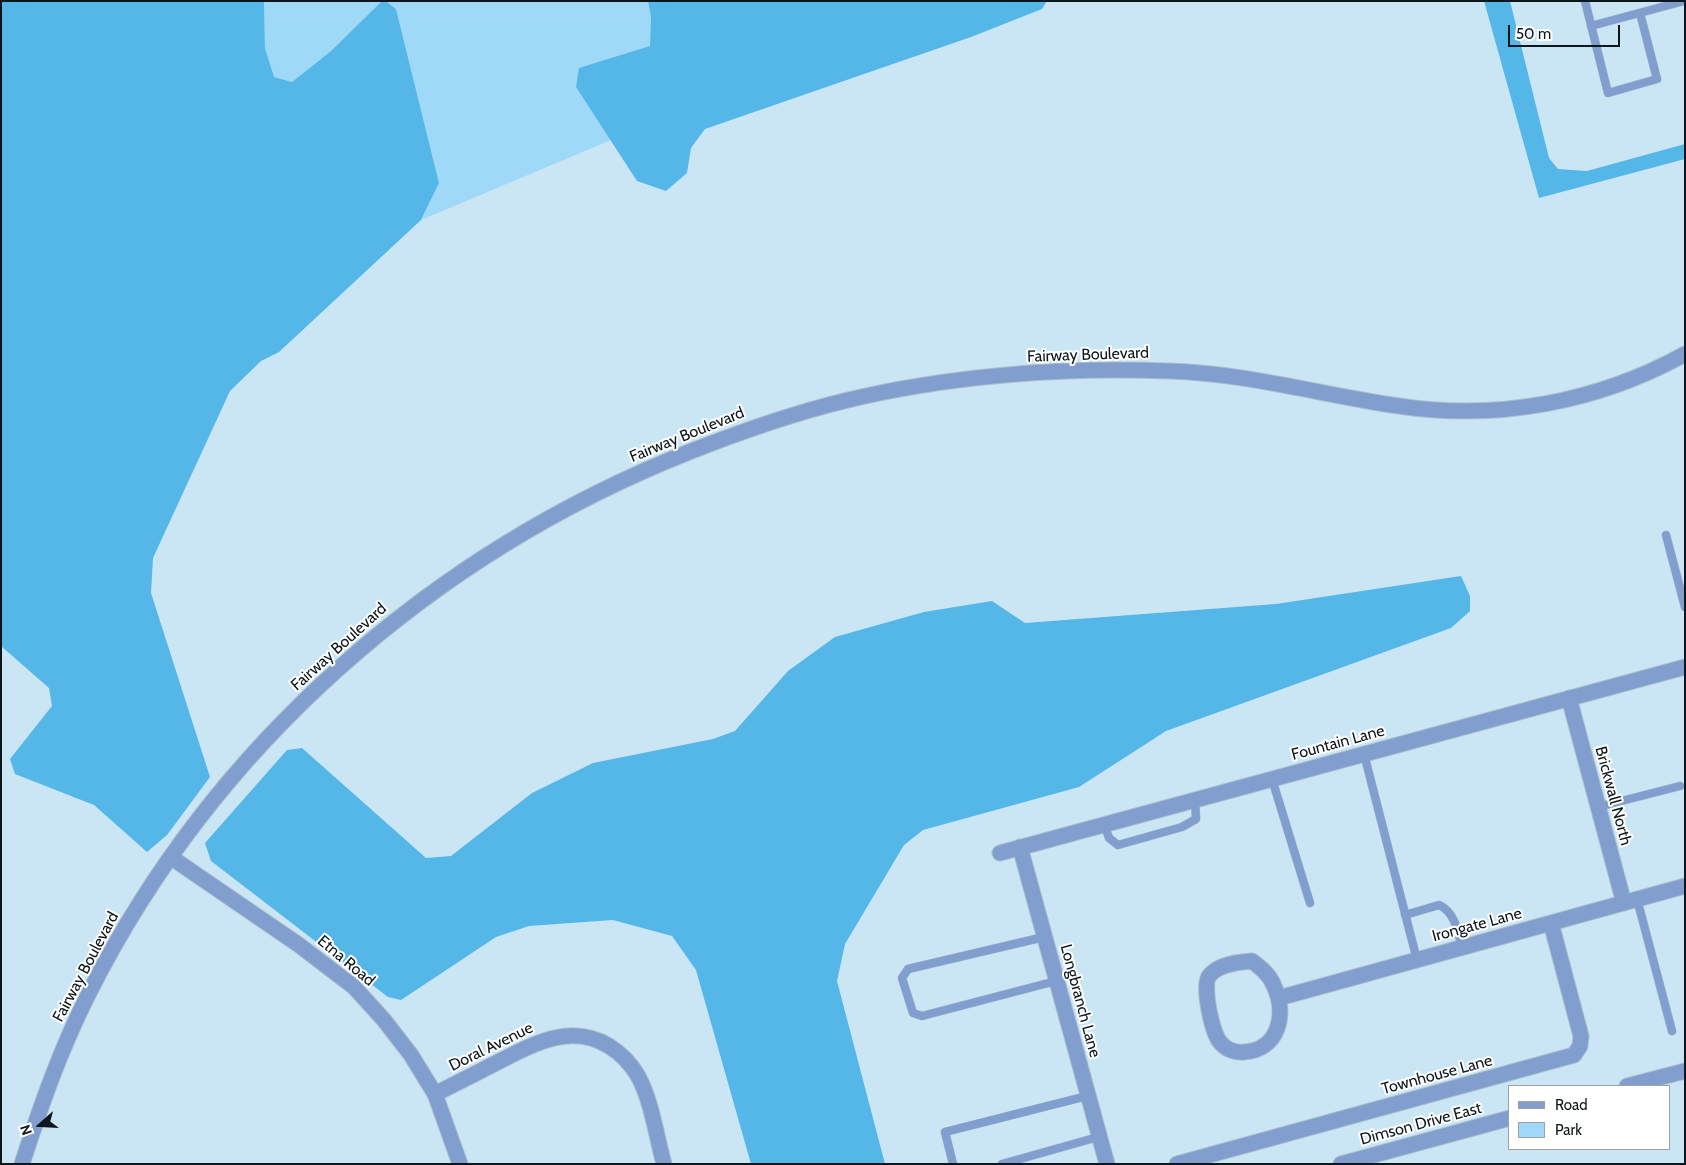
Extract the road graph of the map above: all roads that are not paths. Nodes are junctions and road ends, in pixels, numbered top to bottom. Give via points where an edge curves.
1 (1584, 1) edge
2 (1684, 1) edge
3 (1640, 13) junction
4 (1591, 26) junction
5 (1685, 354) edge
6 (1666, 534) dead end
7 (1685, 607) edge
8 (1685, 667) edge
9 (1569, 698) junction
10 (1364, 754) junction
11 (1272, 779) junction
12 (1680, 786) dead end
13 (1195, 800) junction
14 (1598, 807) junction
15 (1104, 824) junction
16 (1020, 847) junction
17 (1000, 853) dead end
18 (172, 858) junction
19 (1685, 886) edge
20 (1630, 901) junction
21 (1310, 903) dead end
22 (1405, 915) junction
23 (1551, 924) junction
24 (1044, 937) junction
25 (1462, 948) junction
26 (1417, 960) junction
27 (1056, 981) junction
28 (1279, 998) junction
29 (1672, 1031) dead end
30 (1685, 1071) edge
31 (1631, 1085) edge
32 (435, 1094) junction
33 (1087, 1096) junction
34 (1508, 1119) edge
35 (1098, 1137) junction
36 (22, 1164) edge
37 (460, 1164) edge
38 (664, 1164) edge
39 (953, 1164) edge
40 (1002, 1164) edge
41 (1107, 1164) edge
42 (1177, 1164) edge
43 (1340, 1164) edge

1 - 4 lane
2 - 3 lane
3 - 4 lane
3 - 4 lane via 1657,79 1608,93
5 - 18 street, Fairway Boulevard via 1607,388 1550,403 1505,410 1465,412 1402,407 1244,378 1180,371 1131,371 954,380 847,400 763,424 640,472 587,497 489,552 411,607 352,654 263,742 209,806
6 - 7 lane
8 - 9 street, Fountain Lane
9 - 10 street, Fountain Lane
9 - 14 street, Brickwall North
10 - 11 street, Fountain Lane
10 - 22 lane
11 - 13 street, Fountain Lane
11 - 21 lane
12 - 14 lane
13 - 15 street, Fountain Lane
13 - 15 lane via 1196,819 1164,832 1118,844 1109,838
14 - 20 street, Brickwall North
15 - 16 street, Fountain Lane
16 - 17 street, Fountain Lane
16 - 24 street, Longbranch Lane
18 - 32 street, Etna Road via 354,987 405,1048
18 - 36 street, Fairway Boulevard via 134,914 86,998 56,1064
19 - 20 street, Irongate Lane
20 - 23 street, Irongate Lane
20 - 29 lane
22 - 25 lane via 1440,905 1447,908
22 - 26 lane
23 - 25 street, Irongate Lane
23 - 42 street, Townhouse Lane via 1581,1036 1580,1046 1574,1055
24 - 27 street, Longbranch Lane
24 - 27 lane via 908,968 902,978 913,1014 922,1016
25 - 26 street, Irongate Lane
26 - 28 street, Irongate Lane
27 - 33 street, Longbranch Lane
28 - 28 street via 1280,1019 1276,1036 1262,1047 1244,1052 1232,1051 1220,1042 1213,1026 1206,988 1209,976 1222,967 1252,961 1264,970
30 - 31 street
32 - 37 street, Etna Road
32 - 38 street, Doral Avenue via 536,1043 569,1035 585,1036 617,1051 638,1076
33 - 35 street, Longbranch Lane
33 - 39 lane via 945,1132
34 - 43 street, Dimson Drive East
35 - 40 lane
35 - 41 street, Longbranch Lane

